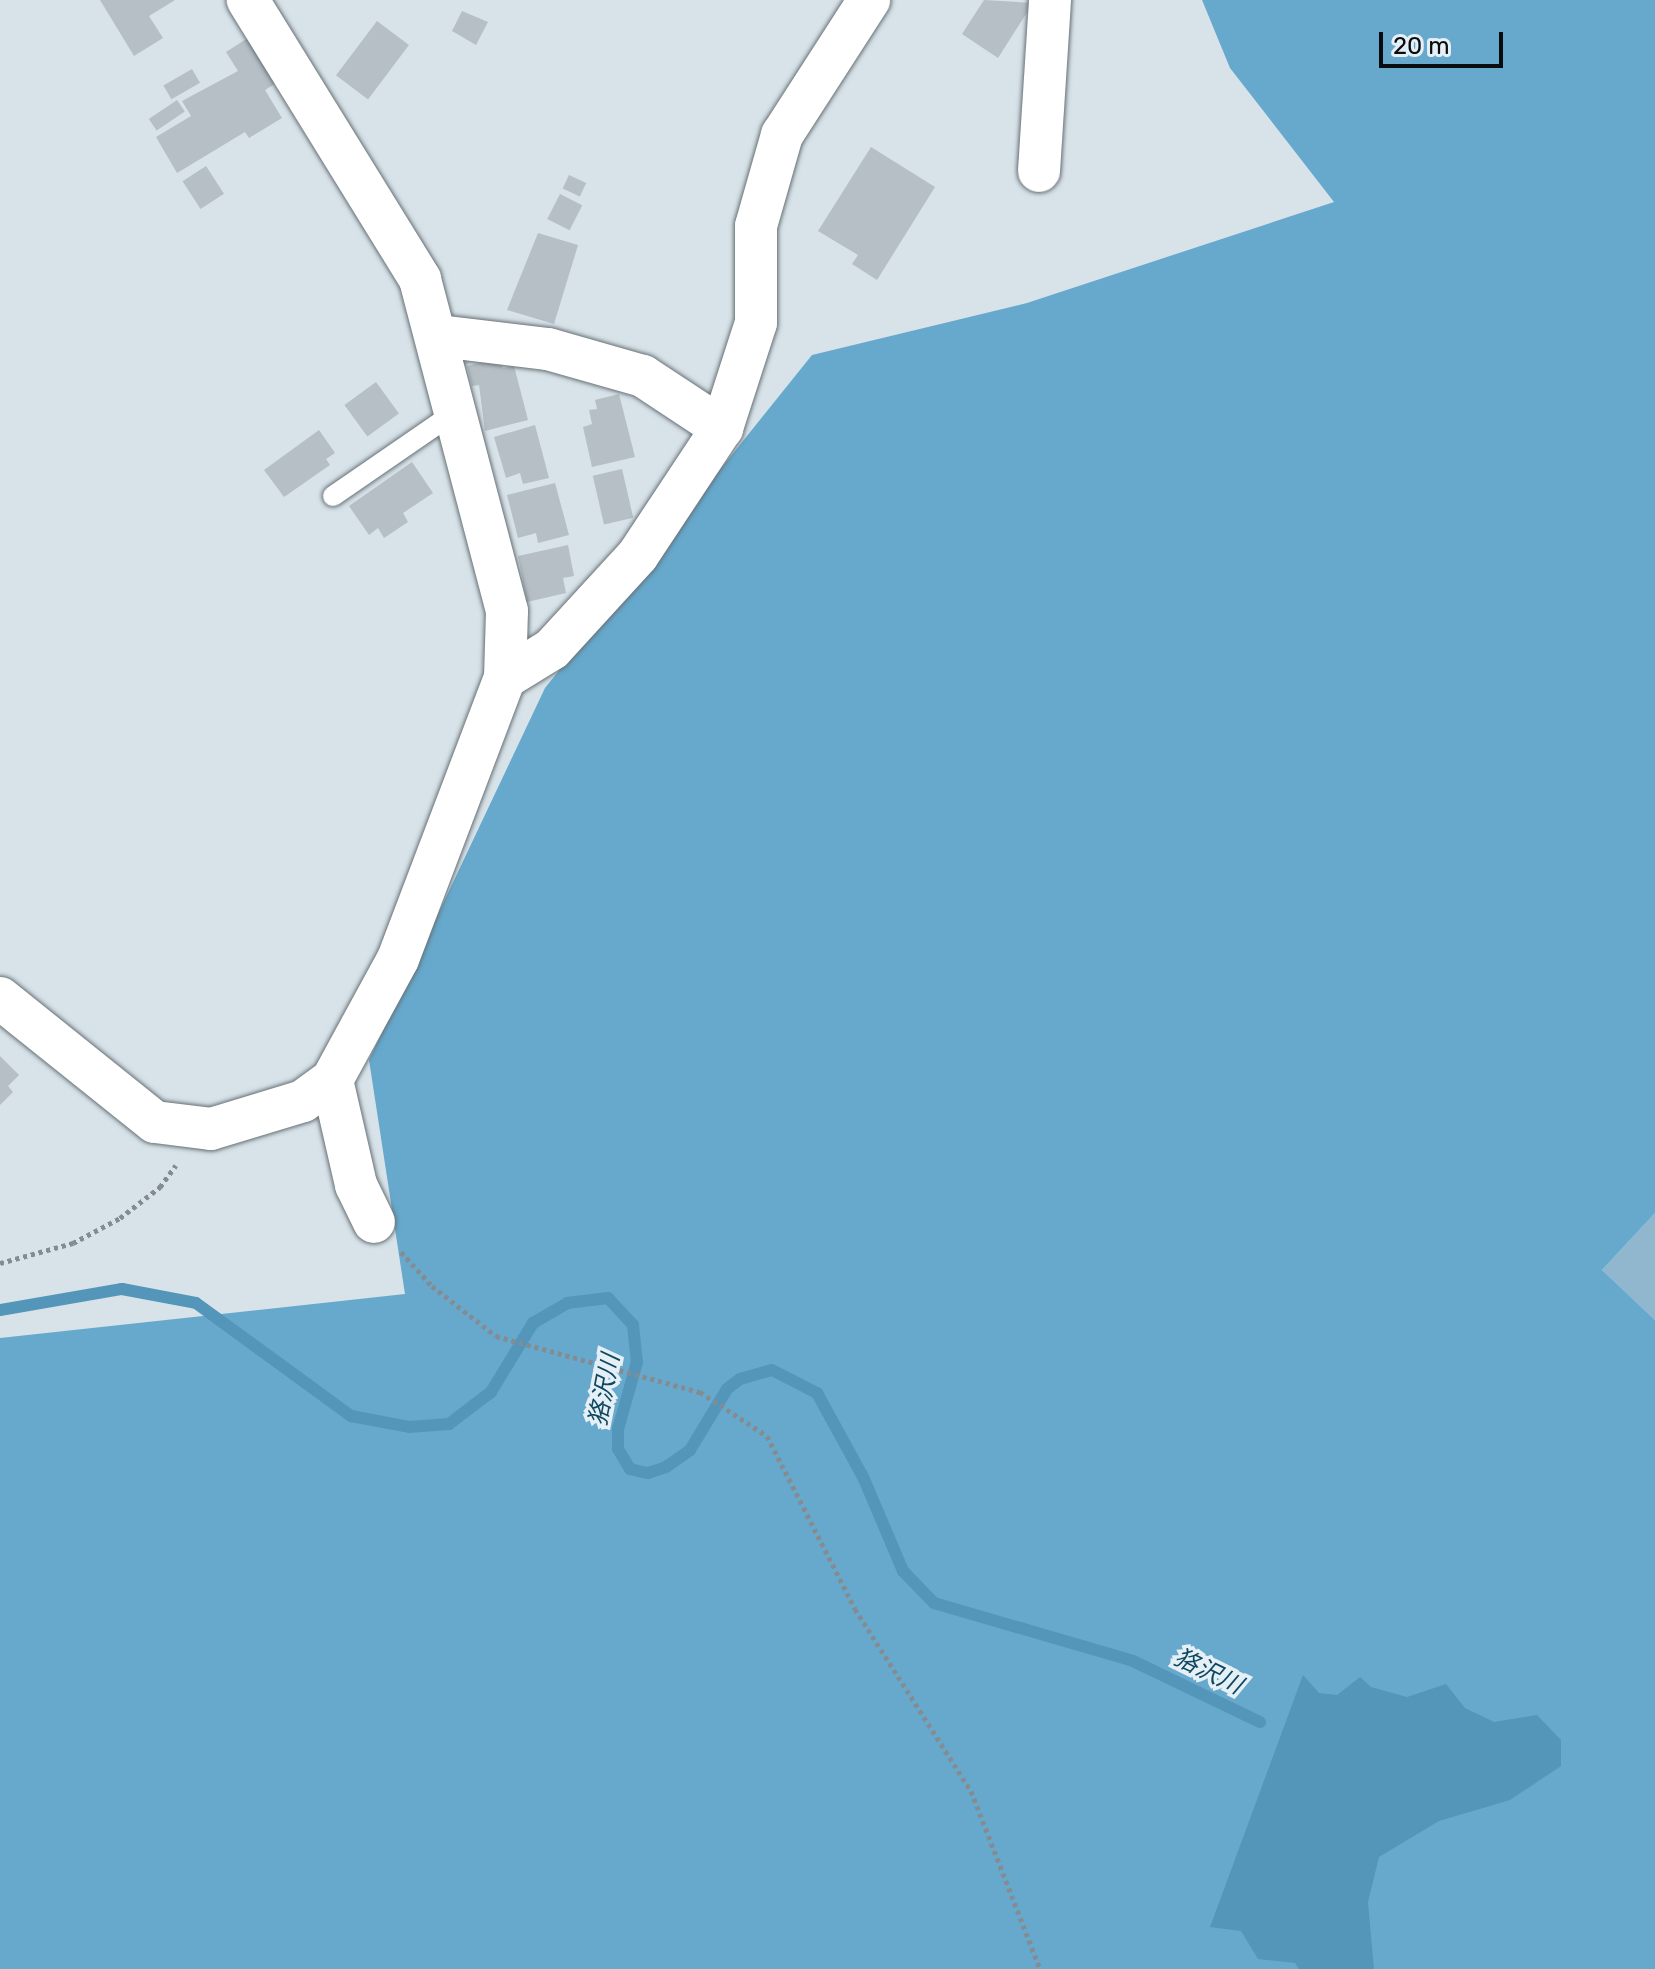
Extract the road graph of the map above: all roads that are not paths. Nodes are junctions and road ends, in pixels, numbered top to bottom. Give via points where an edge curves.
1 (248, 0) edge
2 (869, 0) edge
3 (1050, 0) edge
4 (1039, 171) dead end
5 (439, 336) junction
6 (458, 410) junction
7 (722, 428) junction
8 (333, 496) dead end
9 (505, 678) junction
10 (0, 998) edge
11 (332, 1080) junction
12 (374, 1222) road end

1 - 5 street via 420,279
2 - 7 street via 782,135 756,226 756,323
3 - 4 street
5 - 6 street
5 - 7 street via 548,349 643,376
6 - 8 lane
6 - 9 street via 507,611
7 - 9 street via 638,555 552,649
9 - 11 street via 398,959
10 - 11 street via 155,1122 211,1129 303,1101
11 - 12 street via 356,1185

